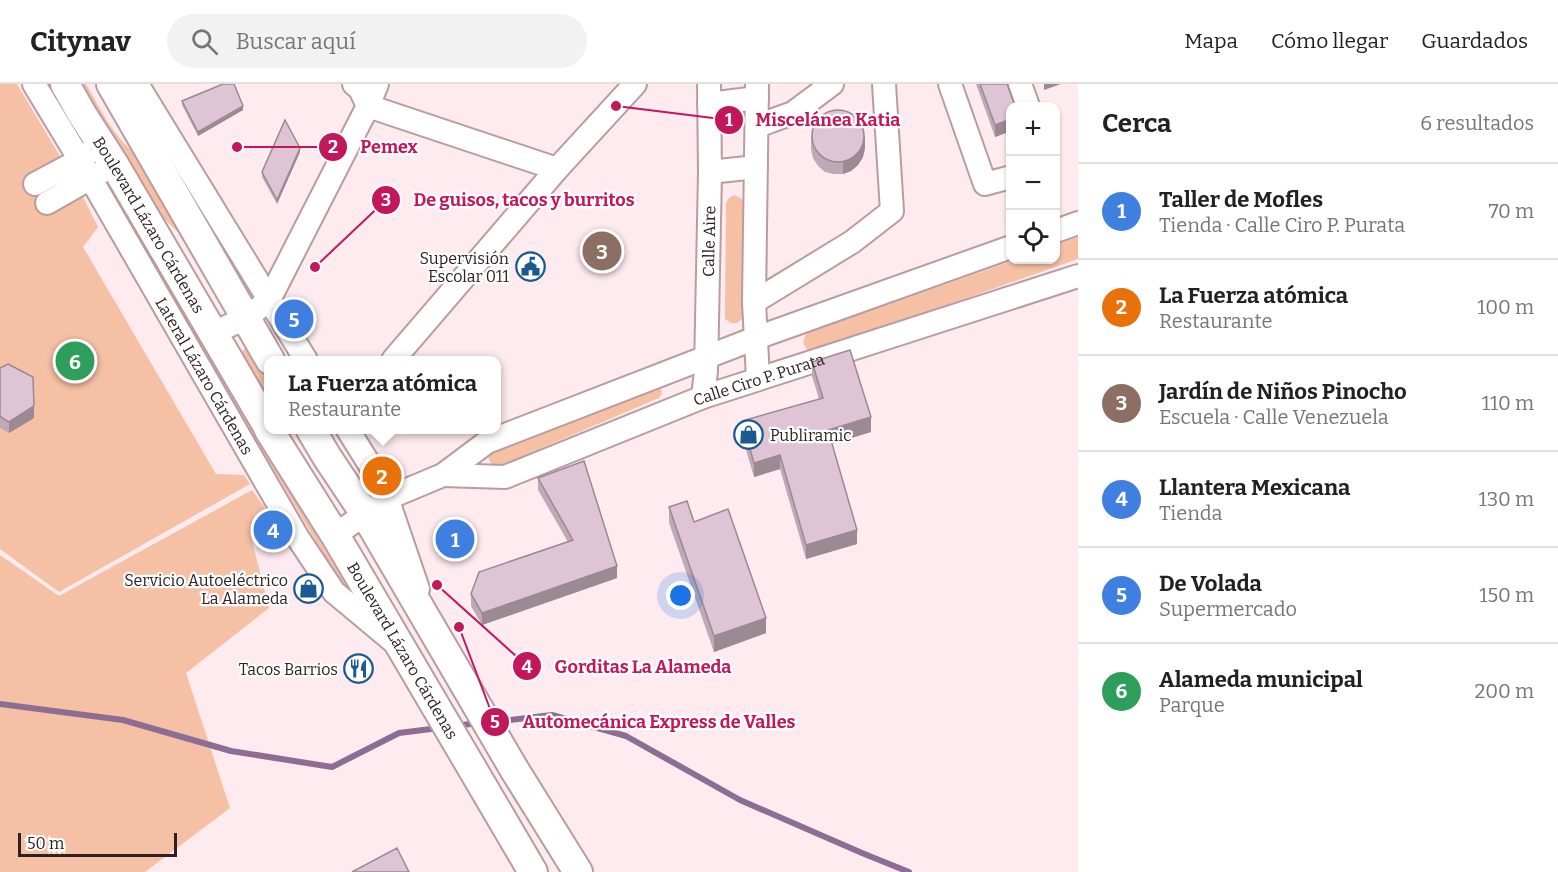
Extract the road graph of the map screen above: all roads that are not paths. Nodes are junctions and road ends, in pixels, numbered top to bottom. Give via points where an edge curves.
1 (34, 84) edge
2 (65, 84) edge
3 (111, 84) edge
4 (137, 84) edge
5 (354, 84) edge
6 (377, 84) edge
7 (635, 84) edge
8 (832, 84) edge
9 (884, 84) edge
10 (950, 84) edge
11 (1020, 84) edge
12 (757, 91) edge
13 (709, 94) edge
14 (1027, 102) edge
15 (368, 106) junction
16 (757, 126) junction
17 (96, 162) junction
18 (756, 167) junction
19 (557, 169) junction
20 (710, 172) junction
21 (1006, 178) edge
22 (41, 193) dead end
23 (1078, 223) edge
24 (1060, 230) edge
25 (1006, 249) edge
26 (1078, 276) edge
27 (268, 300) junction
28 (754, 302) junction
29 (246, 318) junction
30 (213, 333) junction
31 (756, 338) junction
32 (268, 356) edge
33 (303, 356) edge
34 (396, 356) edge
35 (707, 357) junction
36 (758, 379) junction
37 (703, 397) junction
38 (264, 420) edge
39 (273, 434) edge
40 (314, 434) edge
41 (351, 434) edge
42 (443, 475) junction
43 (377, 506) junction
44 (335, 535) junction
45 (406, 656) junction
46 (514, 769) junction
47 (483, 785) junction
48 (533, 872) edge
49 (578, 872) edge

1 - 17 street, Lateral Lázaro Cárdenas
2 - 17 main road, Boulevard Lázaro Cárdenas
3 - 29 main road
4 - 27 street
5 - 15 street
6 - 15 street
7 - 19 street
8 - 16 street via 793,113
9 - 28 street via 892,211 852,242
10 - 21 street via 985,184
11 - 14 street
12 - 13 street
12 - 16 street
13 - 20 street, Calle Aire
15 - 19 street
15 - 27 street
16 - 18 street
17 - 22 street
17 - 30 main road, Boulevard Lázaro Cárdenas
17 - 45 street, Lateral Lázaro Cárdenas via 298,538 334,592
18 - 20 street
18 - 28 street
19 - 34 street
20 - 35 street, Calle Aire
23 - 24 street
25 - 31 street, Calle Ciro P. Purata
26 - 36 street, Calle Ciro P. Purata
27 - 29 street
27 - 33 street
28 - 31 street
29 - 30 street
29 - 32 main road
30 - 38 main road, Boulevard Lázaro Cárdenas
31 - 35 street, Calle Ciro P. Purata
31 - 36 street
35 - 37 street, Calle Aire
35 - 42 street, Calle Ciro P. Purata via 487,442
36 - 37 street, Calle Ciro P. Purata
37 - 42 street, Calle Ciro P. Purata via 505,477
39 - 44 main road, Boulevard Lázaro Cárdenas
40 - 43 main road via 327,458
41 - 43 street via 383,486
42 - 43 street, Calle Ciro P. Purata
43 - 44 street, Calle Ciro P. Purata
43 - 46 main road via 429,623
44 - 45 main road, Boulevard Lázaro Cárdenas
45 - 47 main road, Boulevard Lázaro Cárdenas
46 - 47 main road
46 - 49 main road
47 - 48 main road, Boulevard Lázaro Cárdenas

